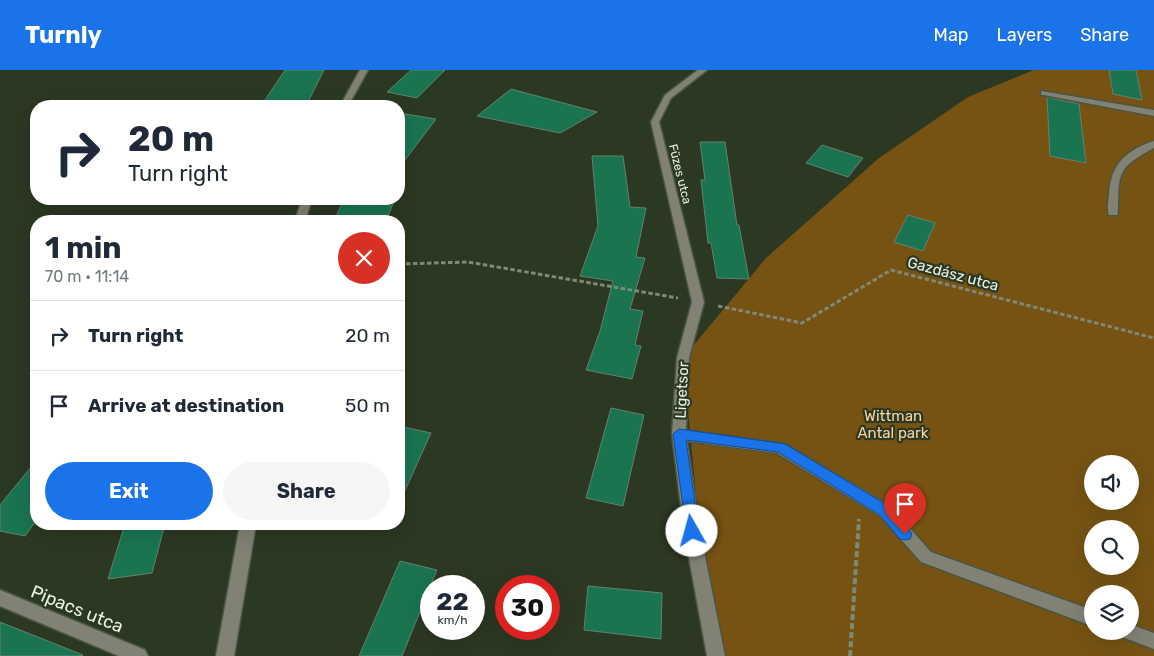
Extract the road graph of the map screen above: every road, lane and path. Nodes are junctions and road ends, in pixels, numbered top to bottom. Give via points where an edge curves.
1 (364, 70) edge
2 (703, 70) edge
3 (1044, 93) dead end
4 (347, 100) edge
5 (1154, 113) edge
6 (1154, 144) edge
7 (1113, 213) dead end
8 (405, 264) edge
9 (698, 302) junction
10 (1154, 338) edge
11 (679, 434) junction
12 (861, 496) junction
13 (247, 530) edge
14 (0, 598) edge
15 (1084, 615) edge
16 (1139, 635) edge
17 (1154, 640) edge
18 (139, 656) edge
19 (225, 656) edge
20 (716, 656) edge
21 (850, 656) edge

1 - 4 street
2 - 9 street, Füzes utca via 668,97 655,122
3 - 5 street
6 - 7 street via 1123,162 1115,174
8 - 9 path, Gazdász utca via 468,262
9 - 10 path, Gazdász utca via 802,323 891,270
9 - 11 street, Ligetsor via 683,358
11 - 12 street via 780,448
11 - 20 street, Ligetsor via 692,531
12 - 15 street via 885,511 926,557
12 - 21 path
13 - 19 street
14 - 18 street, Pipacs utca
16 - 17 street

